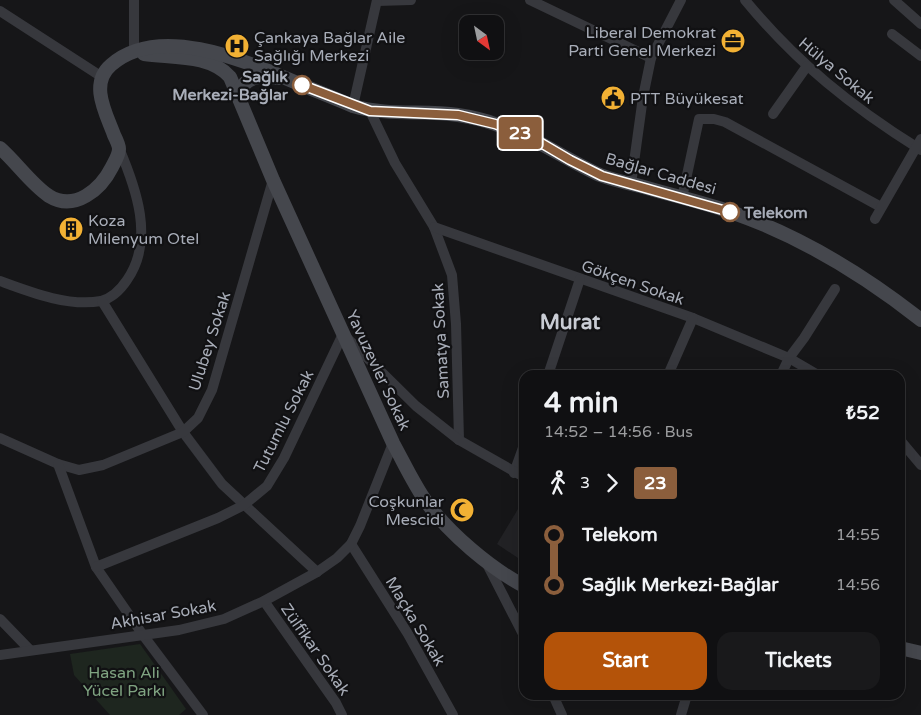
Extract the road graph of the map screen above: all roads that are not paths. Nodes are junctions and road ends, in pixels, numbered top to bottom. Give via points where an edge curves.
1 (134, 0) edge
2 (377, 0) edge
3 (411, 0) edge
4 (530, 0) edge
5 (681, 0) edge
6 (745, 0) edge
7 (894, 0) edge
8 (0, 11) edge
9 (921, 24) edge
10 (892, 34) dead end
11 (134, 53) junction
12 (921, 56) edge
13 (651, 58) junction
14 (807, 66) junction
15 (102, 77) junction
16 (288, 79) junction
17 (238, 95) junction
18 (353, 106) junction
19 (370, 111) junction
20 (773, 114) dead end
21 (919, 145) edge
22 (0, 148) edge
23 (119, 148) junction
24 (273, 180) junction
25 (630, 184) junction
26 (682, 198) junction
27 (881, 207) junction
28 (875, 219) dead end
29 (434, 227) junction
30 (580, 279) junction
31 (0, 281) edge
32 (835, 289) dead end
33 (102, 300) junction
34 (693, 318) junction
35 (921, 320) edge
36 (343, 334) junction
37 (789, 358) junction
38 (550, 370) edge
39 (670, 370) edge
40 (783, 370) edge
41 (809, 370) edge
42 (183, 432) junction
43 (0, 438) edge
44 (459, 440) junction
45 (393, 443) junction
46 (905, 446) edge
47 (58, 464) junction
48 (921, 465) edge
49 (519, 475) edge
50 (244, 505) junction
51 (351, 544) junction
52 (486, 562) junction
53 (96, 567) junction
54 (317, 572) junction
55 (519, 583) edge
56 (264, 601) junction
57 (0, 619) edge
58 (519, 626) edge
59 (143, 635) junction
60 (905, 649) edge
61 (30, 650) junction
62 (921, 653) edge
63 (0, 655) edge
64 (555, 700) edge
65 (686, 700) edge
66 (203, 715) edge
67 (342, 715) edge
68 (453, 715) edge
69 (562, 715) edge
70 (681, 715) edge

1 - 11 street
2 - 3 street
2 - 18 street
4 - 13 street
5 - 13 street
6 - 14 street, Hülya Sokak via 772,33
7 - 9 street
8 - 15 street
10 - 12 street
11 - 15 main road, Bağlar Caddesi via 118,60
11 - 16 main road, Bağlar Caddesi via 168,46 202,50 236,58
11 - 17 main road via 194,59 214,66 230,77
13 - 25 street
14 - 20 street
14 - 21 street, Hülya Sokak via 885,128
15 - 23 main road via 101,97
16 - 17 main road, Bağlar Caddesi via 255,78 243,84
16 - 18 main road, Bağlar Caddesi
17 - 24 main road, Yavuzevler Sokak
18 - 19 main road, Bağlar Caddesi
19 - 25 main road, Bağlar Caddesi via 458,115 495,124 536,140 602,176
19 - 29 street, Samatya Sokak via 395,163
21 - 27 street
22 - 23 main road via 49,196 70,201 95,191 109,173
23 - 33 street via 136,194 141,221 140,247 134,271 120,290
24 - 36 main road, Yavuzevler Sokak
24 - 42 street, Ulubey Sokak via 212,390 198,418
25 - 26 main road, Bağlar Caddesi
26 - 27 street via 699,119 714,119
26 - 35 main road, Bağlar Caddesi via 770,227 847,268 887,293
27 - 28 street
29 - 30 street, Gökçen Sokak
29 - 44 street, Samatya Sokak via 452,275
30 - 34 street, Gökçen Sokak
30 - 38 street
31 - 33 street via 51,299
32 - 37 street
33 - 42 street
34 - 37 street, Gökçen Sokak
34 - 39 street
36 - 44 street via 416,406
36 - 45 main road, Yavuzevler Sokak
36 - 50 street, Tutumlu Sokak via 284,458 267,486
37 - 40 street
37 - 41 street, Gökçen Sokak
42 - 47 street, Ulubey Sokak via 103,465 79,470
42 - 50 street via 222,484
43 - 47 street, Ulubey Sokak
44 - 49 street
45 - 51 street, Akhisar Sokak
45 - 52 main road, Yavuzevler Sokak via 428,504
46 - 48 street
47 - 53 street
50 - 53 street, Tutumlu Sokak
50 - 54 street
51 - 54 street, Akhisar Sokak
51 - 68 street, Maçka Sokak via 408,634
52 - 55 main road
52 - 58 street, Yavuzevler Sokak
53 - 59 street
54 - 56 street, Akhisar Sokak
56 - 59 street, Akhisar Sokak via 224,619
56 - 67 street, Zülfikar Sokak
57 - 61 street
59 - 61 street, Akhisar Sokak
59 - 66 street
60 - 62 main road
61 - 63 street, Akhisar Sokak
64 - 69 street
65 - 70 street

